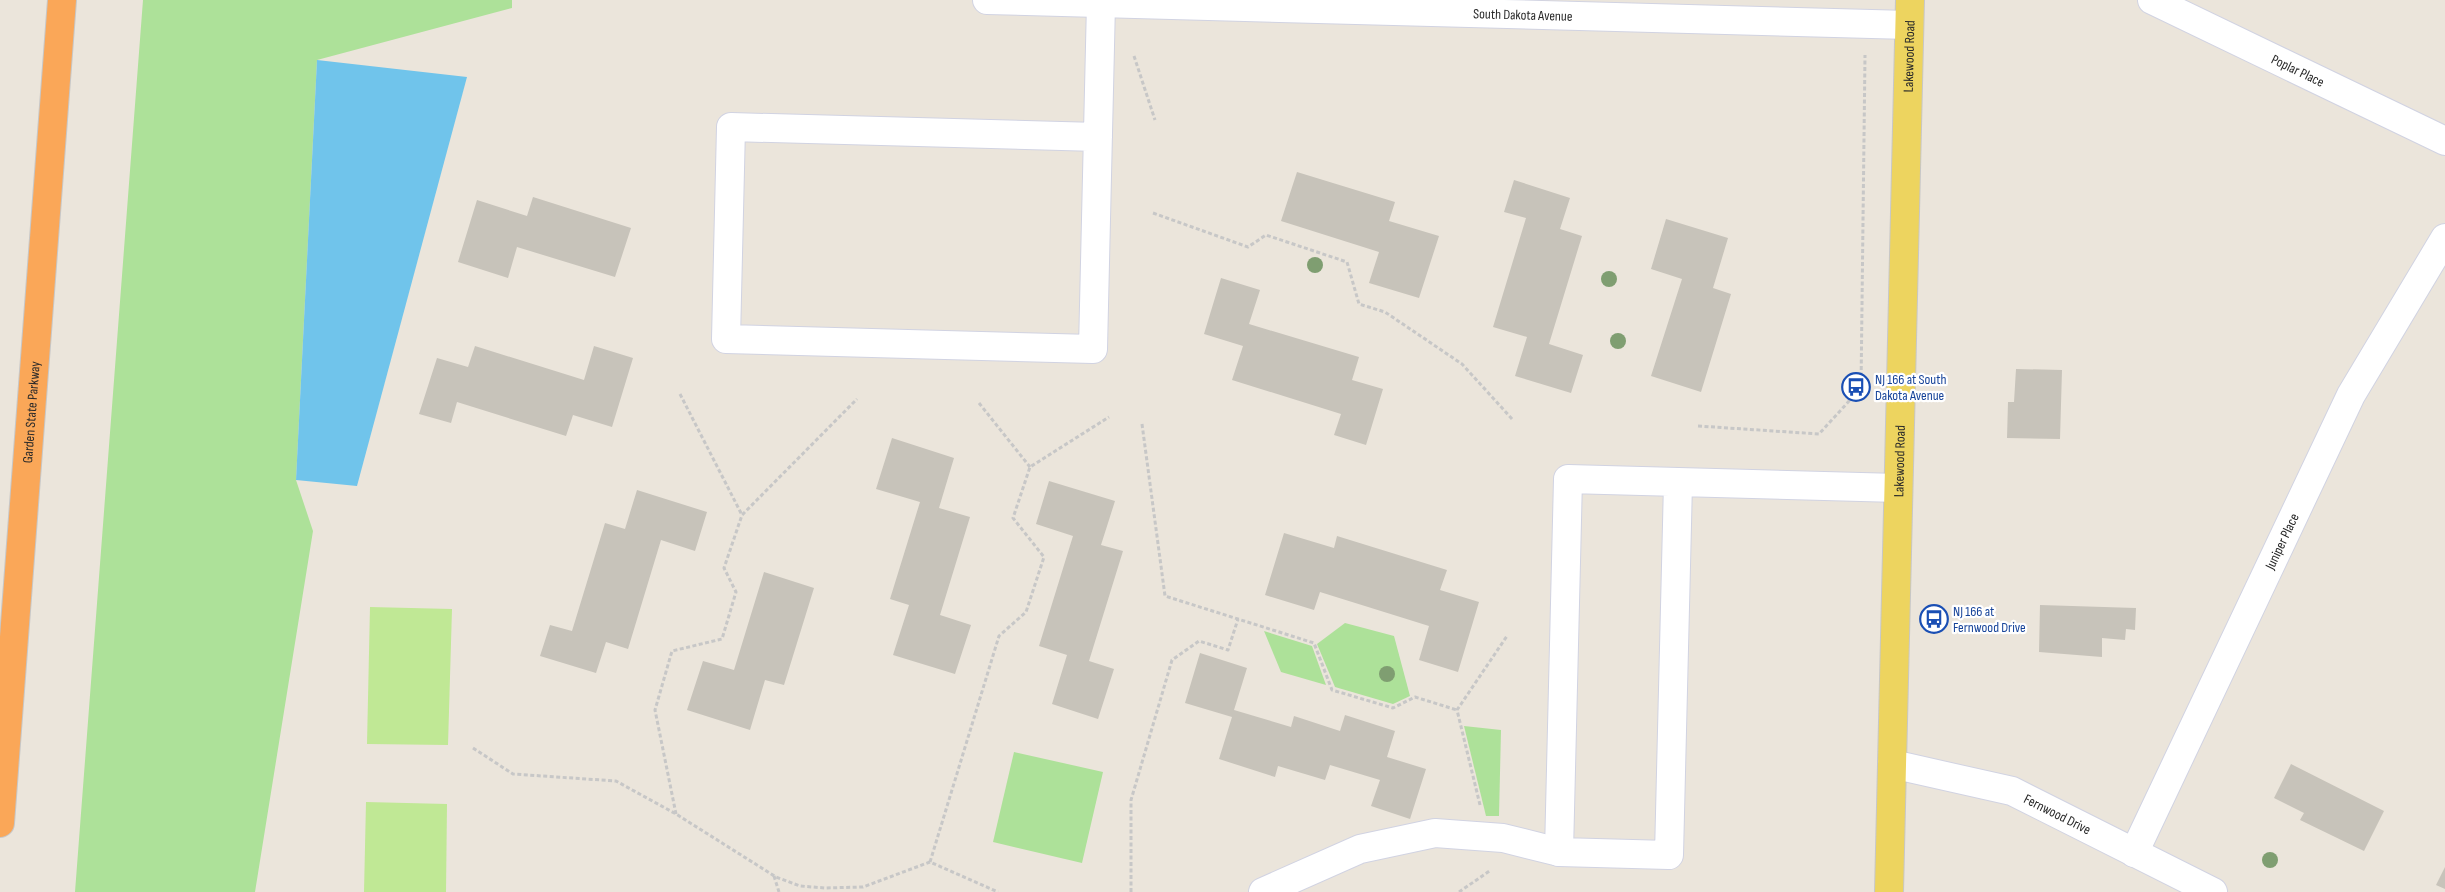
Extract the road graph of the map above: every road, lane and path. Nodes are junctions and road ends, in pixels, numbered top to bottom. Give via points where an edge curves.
1 (62, 0) edge
2 (987, 0) edge
3 (2152, 0) edge
4 (1115, 2) edge
5 (1511, 7) edge
6 (1909, 12) edge
7 (1865, 54) dead end
8 (1134, 55) dead end
9 (1155, 120) dead end
10 (1098, 137) junction
11 (2445, 141) edge
12 (1153, 213) dead end
13 (2445, 238) edge
14 (680, 394) dead end
15 (857, 399) dead end
16 (979, 403) dead end
17 (1109, 417) dead end
18 (1512, 420) dead end
19 (1142, 424) dead end
20 (1698, 426) dead end
21 (1030, 468) junction
22 (1678, 483) junction
23 (1898, 488) junction
24 (742, 515) junction
25 (1238, 619) junction
26 (1507, 636) dead end
27 (1457, 710) junction
28 (473, 748) dead end
29 (1892, 764) junction
30 (676, 814) junction
31 (0, 823) edge
32 (1502, 838) junction
33 (1559, 852) junction
34 (2134, 853) junction
35 (930, 862) junction
36 (1495, 868) dead end
37 (774, 875) junction
38 (825, 888) junction
39 (778, 892) edge
40 (823, 892) edge
41 (998, 892) edge
42 (1131, 892) edge
43 (1263, 892) edge
44 (1459, 892) edge
45 (1889, 892) edge
46 (2213, 892) edge

1 - 31 highway, Garden State Parkway
2 - 4 street, South Dakota Avenue
3 - 11 street, Poplar Place
4 - 5 street, South Dakota Avenue
4 - 10 street
5 - 6 street, South Dakota Avenue
6 - 23 main road, Lakewood Road
7 - 20 path via 1861,388 1819,434
8 - 9 path
10 - 10 street via 1093,349 726,339 731,127
12 - 18 path via 1248,247 1266,235 1347,262 1359,304 1385,312 1462,364
13 - 34 street, Juniper Place via 2351,395
14 - 24 path
15 - 24 path
16 - 21 path
17 - 21 path
19 - 25 path via 1165,596
21 - 35 path via 1013,518 1044,556 1026,612 999,636
22 - 23 street
22 - 33 street via 1669,855
22 - 33 street via 1568,479
23 - 29 main road, Lakewood Road
24 - 30 path via 724,568 736,592 722,639 672,651 655,710
25 - 27 path via 1314,643 1332,690 1393,708 1415,697
25 - 42 path via 1228,650 1199,641 1172,660 1131,800
26 - 27 path
27 - 32 path via 1482,816
28 - 30 path via 513,774 616,781
29 - 34 street, Fernwood Drive via 2012,791
29 - 45 main road, Lakewood Road
30 - 37 path
32 - 33 street
32 - 43 street via 1435,833 1360,849
34 - 46 street, Fernwood Drive
35 - 38 path via 863,887
35 - 41 path
36 - 44 path
37 - 38 path via 800,886
37 - 39 path
38 - 40 path

